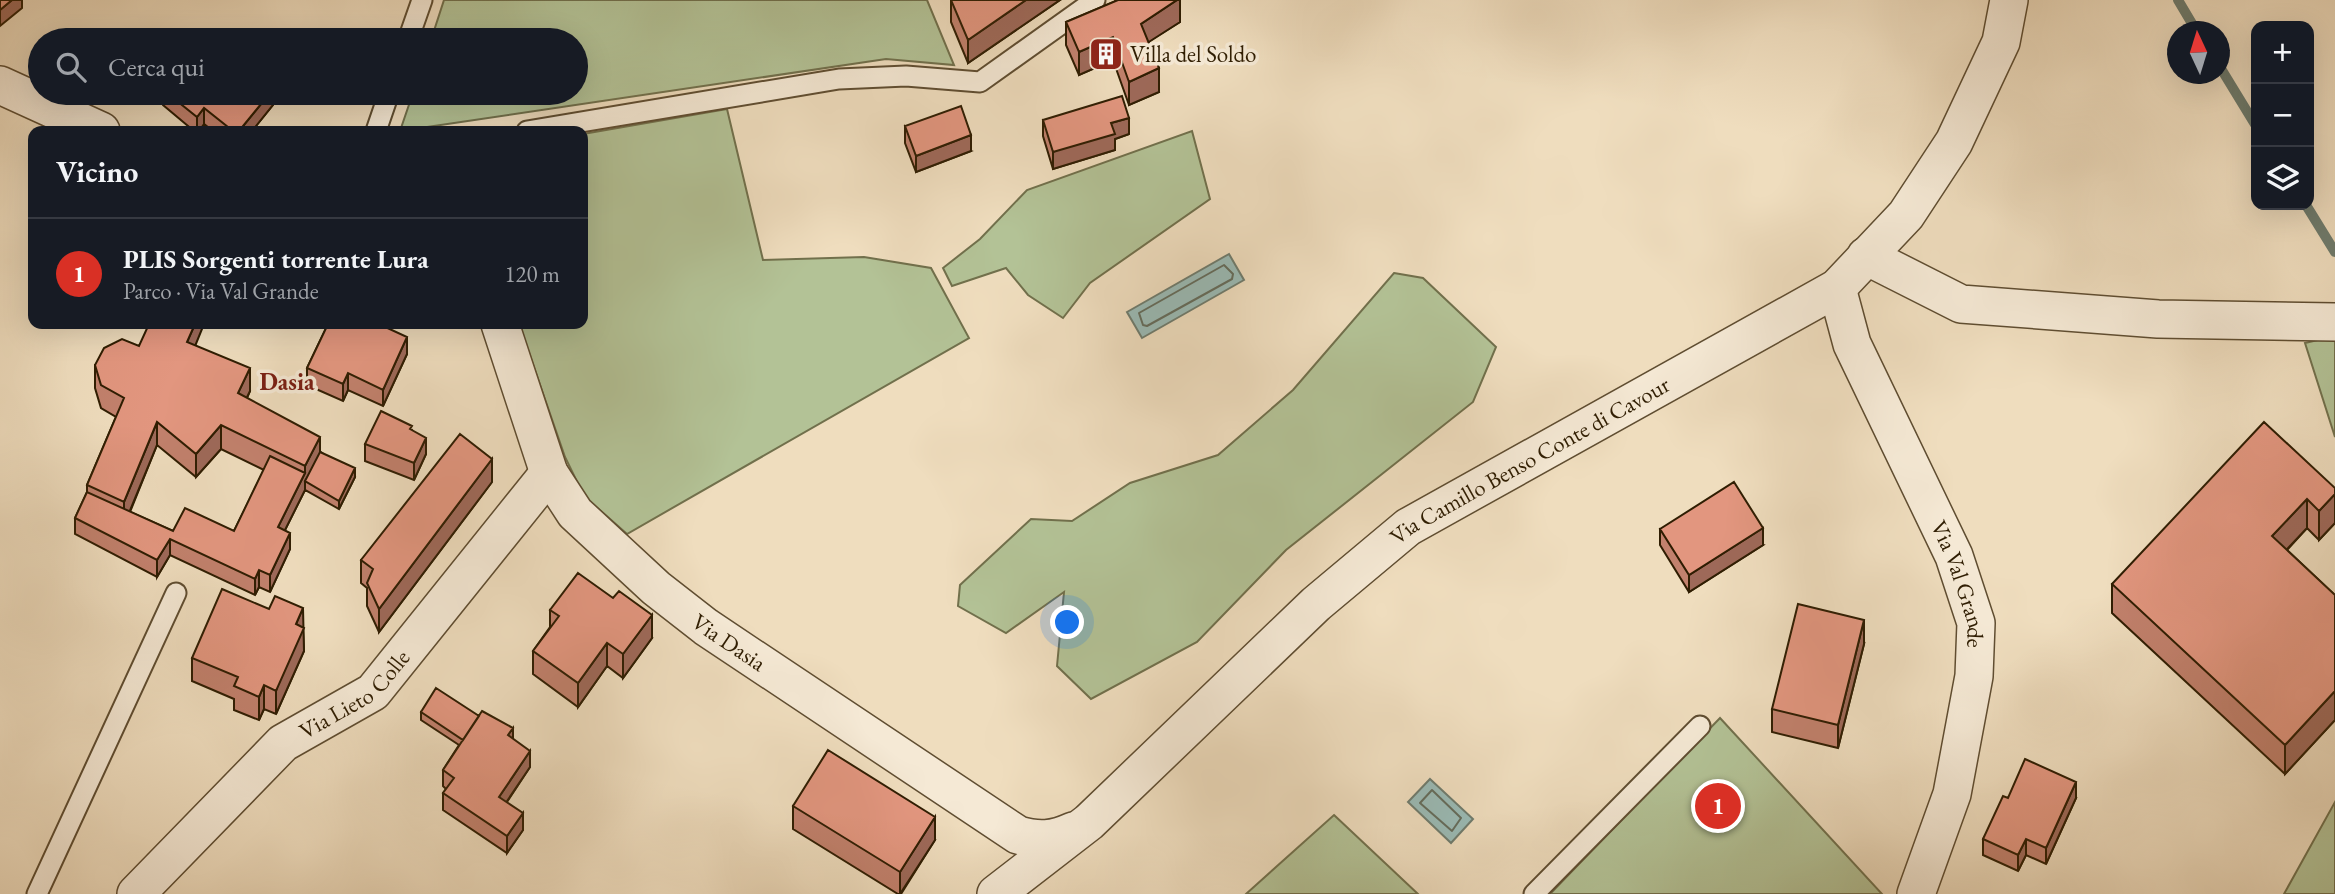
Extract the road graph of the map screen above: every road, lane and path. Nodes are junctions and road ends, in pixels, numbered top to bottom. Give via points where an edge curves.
1 (422, 0) edge
2 (1095, 0) edge
3 (2009, 0) edge
4 (412, 28) edge
5 (0, 85) edge
6 (28, 98) edge
7 (44, 105) edge
8 (385, 105) edge
9 (91, 126) edge
10 (378, 126) edge
11 (557, 126) edge
12 (1866, 256) junction
13 (1837, 288) junction
14 (2335, 322) edge
15 (502, 329) edge
16 (549, 473) junction
17 (176, 593) dead end
18 (1700, 726) dead end
19 (1074, 831) junction
20 (37, 894) edge
21 (136, 894) edge
22 (996, 894) edge
23 (1534, 894) edge
24 (1916, 894) edge

1 - 4 lane
2 - 11 lane via 981,82 906,76 839,79
3 - 12 street, Via Camillo Benso Conte di Cavour via 2001,42 1954,142 1906,215
5 - 6 street
7 - 9 street
8 - 10 lane
12 - 13 street, Via Camillo Benso Conte di Cavour
12 - 14 street via 1961,304 2158,319
13 - 19 street, Via Camillo Benso Conte di Cavour via 1408,527 1316,604 1089,822
13 - 24 street, Via Val Grande via 1852,344 1954,556 1976,623 1974,676 1952,794
15 - 16 street, Via Dasia
16 - 19 street, Via Dasia via 575,513 705,627 1017,835 1038,840
16 - 21 street, Via Lieto Colle via 373,692 283,743
17 - 20 lane
18 - 23 lane
19 - 22 street, Via Camillo Benso Conte di Cavour

